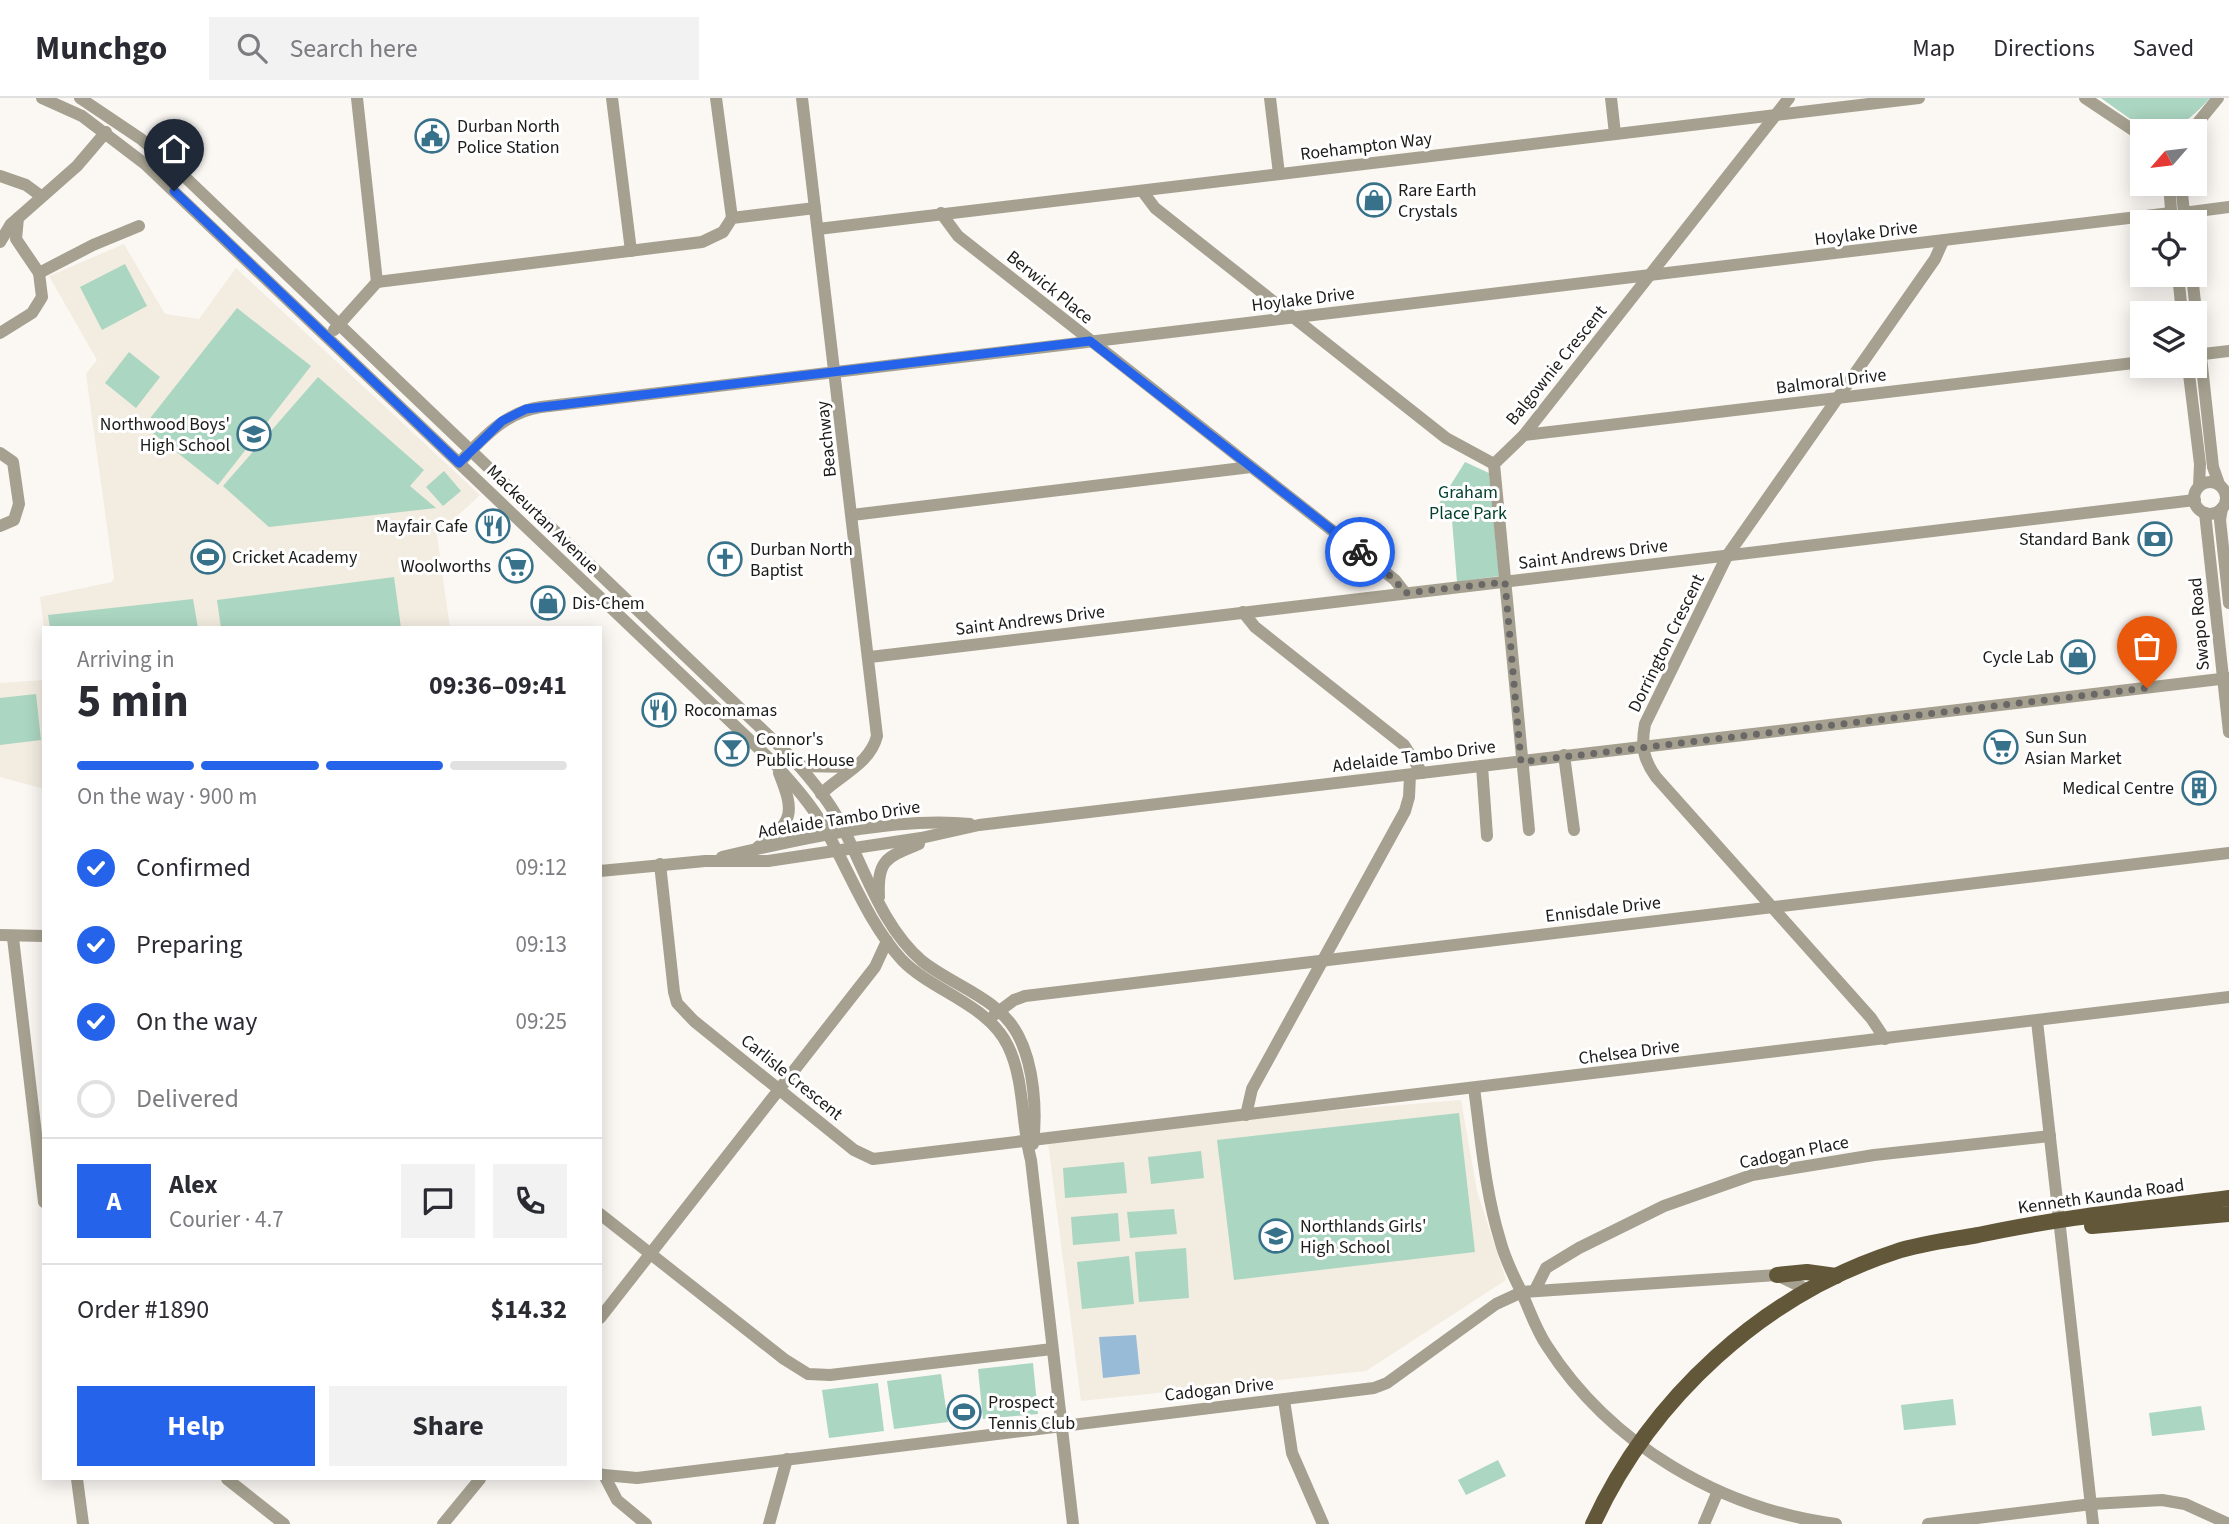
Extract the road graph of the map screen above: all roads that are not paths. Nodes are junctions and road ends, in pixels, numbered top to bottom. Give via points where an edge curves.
1 (42, 98) edge
2 (80, 98) edge
3 (357, 98) edge
4 (612, 98) edge
5 (716, 98) edge
6 (802, 98) edge
7 (1270, 98) edge
8 (1611, 98) edge
9 (1789, 98) edge
10 (1919, 98) edge
11 (2085, 98) edge
12 (2218, 98) edge
13 (1774, 116) junction
14 (2200, 119) edge
15 (2130, 127) edge
16 (106, 132) junction
17 (1615, 134) junction
18 (1279, 174) junction
19 (0, 176) edge
20 (1143, 192) junction
21 (41, 196) junction
22 (2229, 207) edge
23 (815, 208) junction
24 (941, 212) junction
25 (2207, 212) edge
26 (18, 218) junction
27 (732, 218) junction
28 (2130, 223) edge
29 (139, 226) dead end
30 (818, 229) junction
31 (1943, 241) junction
32 (0, 242) edge
33 (631, 251) junction
34 (39, 273) junction
35 (1648, 277) junction
36 (377, 282) junction
37 (1292, 317) junction
38 (339, 325) junction
39 (0, 332) edge
40 (326, 338) junction
41 (1090, 341) junction
42 (2229, 351) edge
43 (2207, 354) edge
44 (2130, 363) edge
45 (836, 372) junction
46 (2189, 378) edge
47 (2200, 378) edge
48 (1838, 397) junction
49 (1524, 435) junction
50 (469, 452) junction
51 (0, 453) edge
52 (459, 463) junction
53 (1494, 464) junction
54 (1251, 467) junction
55 (2219, 484) junction
56 (2199, 486) junction
57 (2195, 500) junction
58 (2226, 501) edge
59 (2205, 513) junction
60 (852, 515) junction
61 (0, 526) edge
62 (1727, 556) junction
63 (1505, 582) junction
64 (1405, 593) junction
65 (2229, 603) edge
66 (1243, 612) junction
67 (870, 657) junction
68 (2225, 678) edge
69 (743, 710) junction
70 (730, 721) junction
71 (2229, 732) edge
72 (1643, 747) junction
73 (1564, 755) junction
74 (1521, 762) junction
75 (775, 764) junction
76 (799, 766) junction
77 (1482, 766) junction
78 (855, 767) junction
79 (1416, 774) junction
80 (821, 794) junction
81 (979, 825) junction
82 (1528, 830) dead end
83 (1574, 830) dead end
84 (845, 833) junction
85 (942, 834) junction
86 (829, 836) junction
87 (1488, 836) dead end
88 (755, 849) junction
89 (853, 849) junction
90 (838, 852) junction
91 (2229, 853) edge
92 (705, 861) junction
93 (660, 864) junction
94 (602, 871) edge
95 (879, 901) junction
96 (1772, 907) junction
97 (42, 936) edge
98 (6, 937) edge
99 (887, 941) junction
100 (901, 958) junction
101 (1322, 961) junction
102 (875, 967) junction
103 (2229, 998) edge
104 (999, 1010) junction
105 (988, 1021) junction
106 (2037, 1021) junction
107 (1885, 1039) junction
108 (1474, 1088) junction
109 (781, 1089) junction
110 (1246, 1115) junction
111 (2050, 1136) junction
112 (1030, 1140) junction
113 (42, 1188) edge
114 (2229, 1198) edge
115 (2229, 1214) edge
116 (602, 1216) edge
117 (2061, 1225) junction
118 (650, 1253) junction
119 (1777, 1275) junction
120 (1836, 1276) junction
121 (1808, 1290) junction
122 (1528, 1291) junction
123 (602, 1315) edge
124 (1052, 1349) junction
125 (1284, 1400) junction
126 (1062, 1424) junction
127 (1639, 1444) junction
128 (787, 1459) junction
129 (602, 1475) edge
130 (77, 1480) edge
131 (228, 1480) edge
132 (479, 1480) edge
133 (1718, 1491) junction
134 (2092, 1504) junction
135 (1959, 1522) edge
136 (83, 1524) edge
137 (284, 1524) edge
138 (443, 1524) edge
139 (646, 1524) edge
140 (769, 1524) edge
141 (1073, 1524) edge
142 (1323, 1524) edge
143 (1593, 1524) edge
144 (1704, 1524) edge
145 (1836, 1524) edge
146 (1928, 1524) edge
147 (2093, 1524) edge
148 (2229, 1524) edge

1 - 16 street, Mackeurtan Avenue
2 - 38 street, Mackeurtan Avenue via 141,139 186,177
3 - 36 street
4 - 33 street
5 - 27 street
6 - 23 street, Beachway
7 - 18 street
8 - 17 street
9 - 13 street, Balgownie Crescent
10 - 13 street, Roehampton Way
11 - 15 street
12 - 14 street
13 - 17 street, Roehampton Way
13 - 35 street, Balgownie Crescent
16 - 21 street via 83,160
16 - 40 street, Mackeurtan Avenue
17 - 18 street, Roehampton Way
18 - 20 street, Roehampton Way
19 - 21 street
20 - 24 street, Roehampton Way
20 - 37 street via 1155,208
21 - 26 street
22 - 25 street, Hoylake Drive
23 - 27 street
23 - 30 street, Beachway
24 - 30 street, Roehampton Way
24 - 41 street, Berwick Place via 958,236
26 - 32 street
26 - 34 street via 16,239
27 - 33 street via 713,239
28 - 31 street, Hoylake Drive
29 - 34 street
30 - 45 street, Beachway
31 - 35 street, Hoylake Drive
31 - 48 street, Dorrington Crescent
33 - 36 street
34 - 39 street via 39,304
35 - 37 street, Hoylake Drive
35 - 49 street, Balgownie Crescent
36 - 38 street
37 - 41 street, Hoylake Drive
37 - 53 street via 1446,439
38 - 40 street
38 - 50 street, Mackeurtan Avenue
40 - 52 street, Mackeurtan Avenue
41 - 45 street, Hoylake Drive
41 - 54 street, Berwick Place
42 - 43 street
44 - 48 street, Balmoral Drive
45 - 50 street, Hoylake Drive via 526,409 502,421
45 - 60 street, Beachway
46 - 56 street
47 - 55 street
48 - 49 street, Balmoral Drive
48 - 62 street, Dorrington Crescent
49 - 53 street, Balgownie Crescent
50 - 52 street, Hoylake Drive
50 - 69 street, Mackeurtan Avenue
51 - 61 street via 13,462 19,504 14,520
52 - 70 street, Mackeurtan Avenue
53 - 63 street
54 - 60 street
54 - 64 street, Berwick Place via 1395,580
55 - 56 street
55 - 58 street
56 - 57 street
57 - 59 street
57 - 62 street, Saint Andrews Drive
58 - 59 street via 2214,513
58 - 65 street, Swapo Road via 2220,520
59 - 68 street, Swapo Road
60 - 67 street, Beachway
62 - 63 street, Saint Andrews Drive
62 - 72 street, Dorrington Crescent via 1645,724
63 - 64 street, Saint Andrews Drive
63 - 74 street
64 - 66 street, Saint Andrews Drive
66 - 67 street, Saint Andrews Drive
66 - 79 street via 1255,627 1404,744 1412,753
67 - 78 street, Beachway via 877,736 868,756
68 - 71 street, Swapo Road
68 - 72 street, Adelaide Tambo Drive
69 - 70 street
69 - 76 street, Mackeurtan Avenue
70 - 75 street, Mackeurtan Avenue
72 - 73 street, Adelaide Tambo Drive
72 - 96 street via 1656,777
73 - 74 street, Adelaide Tambo Drive
73 - 83 street
74 - 77 street, Adelaide Tambo Drive
74 - 82 street
75 - 86 street, Mackeurtan Avenue
75 - 88 street via 790,801 789,817 783,828
76 - 78 street
76 - 80 street, Mackeurtan Avenue
77 - 79 street, Adelaide Tambo Drive
77 - 87 street
78 - 80 street, Beachway
79 - 81 street, Adelaide Tambo Drive
79 - 101 street via 1405,811
80 - 84 street, Mackeurtan Avenue
81 - 84 street, Adelaide Tambo Drive via 941,822
81 - 85 street, Adelaide Tambo Drive
84 - 86 street, Adelaide Tambo Drive
84 - 89 street, Mackeurtan Avenue
85 - 89 street, Adelaide Tambo Drive
85 - 95 street via 887,857 878,882
86 - 88 street, Adelaide Tambo Drive
86 - 90 street, Mackeurtan Avenue
88 - 92 street, Adelaide Tambo Drive
89 - 90 street, Adelaide Tambo Drive
89 - 95 street
90 - 92 street, Adelaide Tambo Drive via 759,862
90 - 99 street
91 - 96 street, Ennisdale Drive
92 - 93 street, Adelaide Tambo Drive
93 - 94 street, Adelaide Tambo Drive
93 - 109 street, Carlisle Crescent via 677,1003
95 - 104 street via 921,960
96 - 101 street, Ennisdale Drive
96 - 107 street
97 - 98 street
98 - 113 street
99 - 100 street
99 - 102 street
100 - 102 street
100 - 105 street
101 - 104 street, Ennisdale Drive via 1025,996
101 - 110 street via 1252,1088
102 - 109 street
103 - 106 street, Chelsea Drive
104 - 105 street, Ennisdale Drive
104 - 112 street via 1025,1052 1035,1122
105 - 112 street via 999,1031 1013,1058
106 - 107 street, Chelsea Drive
106 - 111 street
107 - 108 street, Chelsea Drive
108 - 110 street, Chelsea Drive
108 - 122 street via 1496,1225
109 - 112 street, Carlisle Crescent via 854,1150 873,1159
109 - 118 street
110 - 112 street, Chelsea Drive
111 - 117 street
111 - 122 street, Cadogan Place via 1874,1155 1752,1175 1664,1206 1579,1248 1546,1268
112 - 124 street
114 - 117 main road, Kenneth Kaunda Road
115 - 117 main road, Kenneth Kaunda Road
116 - 118 street
117 - 120 main road, Kenneth Kaunda Road via 1897,1252
117 - 134 street
118 - 123 street
118 - 124 street via 808,1374
119 - 120 main road via 1807,1272
119 - 121 street, Cadogan Drive
119 - 122 street, Cadogan Drive
120 - 121 main road, Kenneth Kaunda Road
121 - 127 main road, Kenneth Kaunda Road via 1718,1354
122 - 125 street, Cadogan Drive via 1496,1304 1387,1383
122 - 127 street via 1545,1343 1564,1371
124 - 126 street
125 - 126 street, Cadogan Drive
125 - 142 street via 1292,1453
126 - 128 street, Cadogan Drive
126 - 141 street
127 - 133 street
127 - 143 main road, Kenneth Kaunda Road
128 - 129 street, Cadogan Drive via 637,1478
128 - 140 street
129 - 139 street via 617,1500
130 - 136 street
131 - 137 street
132 - 138 street
133 - 144 street
133 - 145 street via 1792,1516
134 - 135 street
134 - 147 street
134 - 148 street via 2173,1501
135 - 146 street

